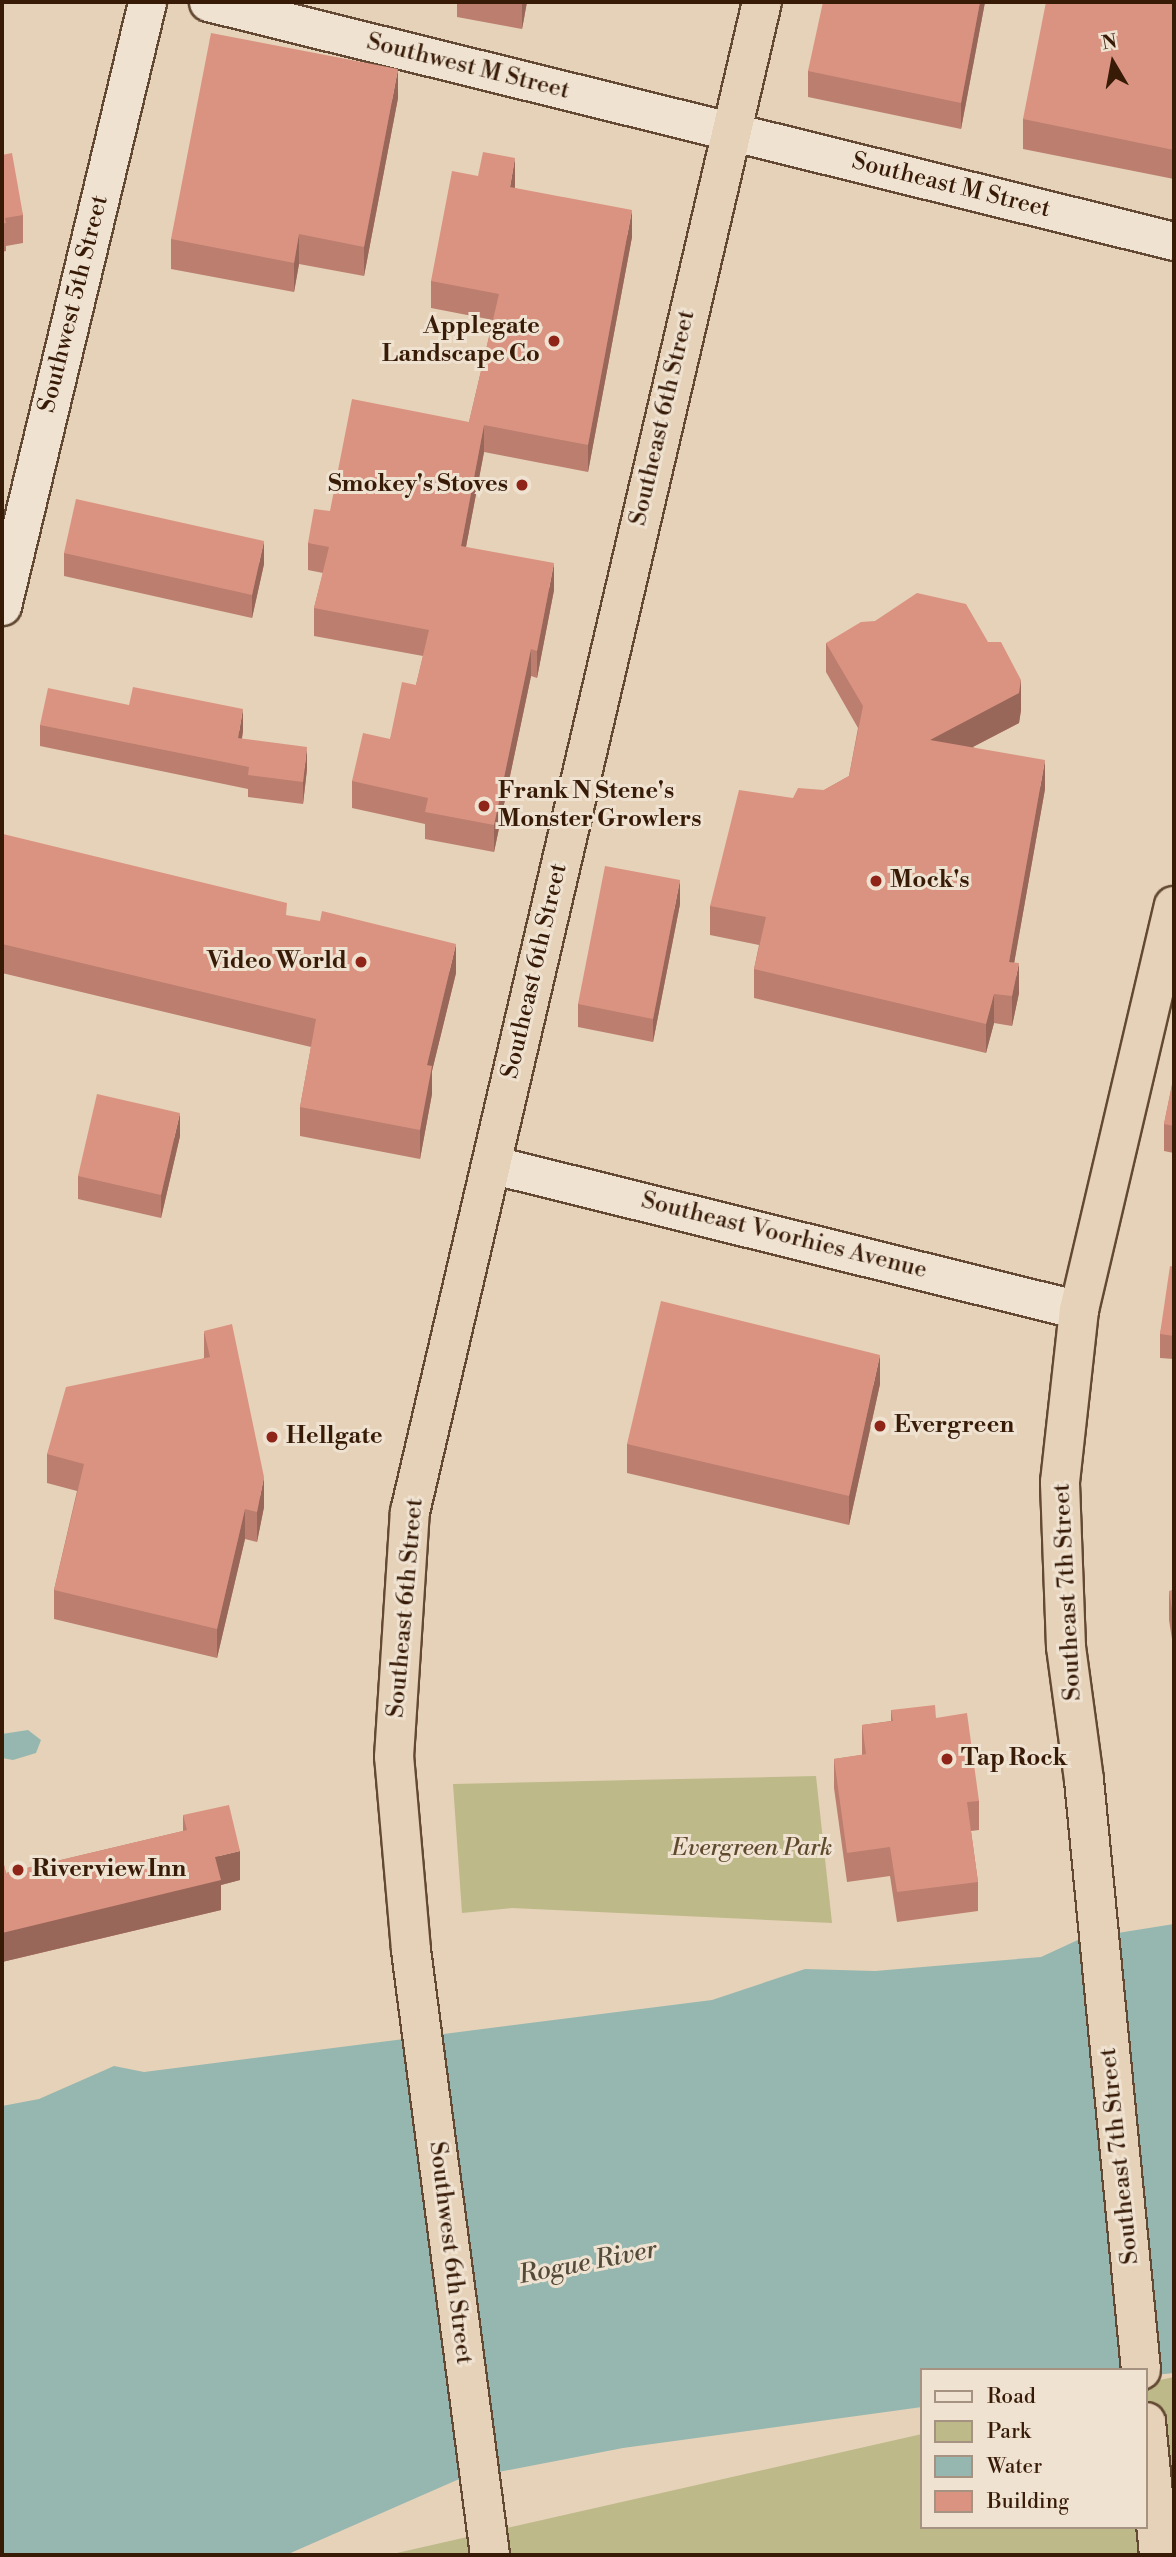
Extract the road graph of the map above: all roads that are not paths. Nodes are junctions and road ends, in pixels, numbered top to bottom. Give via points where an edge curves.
1 (147, 2) edge
2 (208, 2) edge
3 (762, 2) edge
4 (729, 132) junction
5 (1174, 241) edge
6 (12, 525) edge
7 (2, 606) edge
8 (1174, 906) edge
9 (490, 1164) junction
10 (1079, 1310) junction
11 (411, 1950) joint
12 (1141, 2368) edge
13 (1148, 2442) edge
14 (489, 2555) edge
15 (1159, 2555) edge

1 - 6 street, Southwest 5th Street
2 - 4 street, Southwest M Street
3 - 4 highway, Southeast 6th Street
4 - 5 street, Southeast M Street
4 - 9 highway, Southeast 6th Street
6 - 7 street, Southwest 5th Street
8 - 10 highway, Southeast 7th Street
9 - 10 street, Southeast Voorhies Avenue
9 - 11 highway, Southeast 6th Street via 410,1512 394,1757
10 - 12 highway, Southeast 7th Street via 1060,1482 1066,1647 1084,1780
11 - 14 highway, Southwest 6th Street
13 - 15 highway

